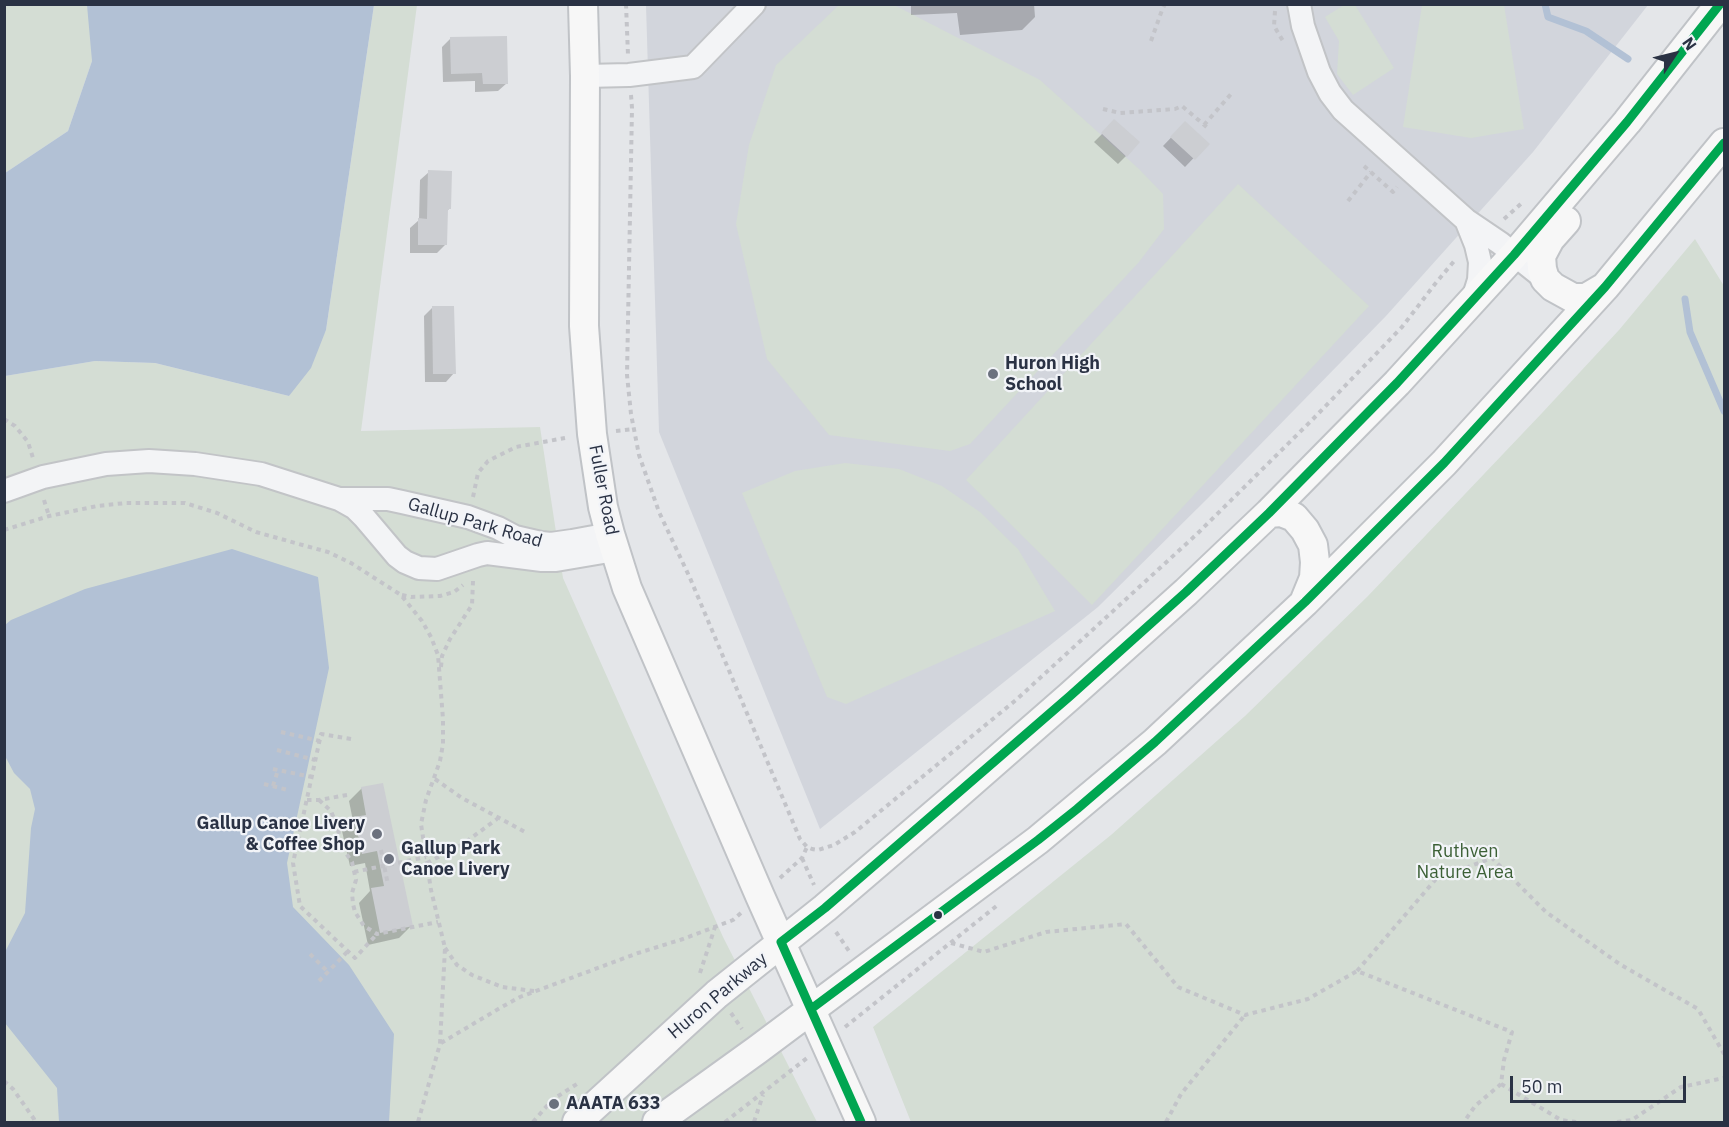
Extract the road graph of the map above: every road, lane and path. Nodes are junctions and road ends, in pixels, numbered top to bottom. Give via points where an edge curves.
1 (583, 4) edge
2 (626, 4) edge
3 (754, 4) edge
4 (1166, 4) edge
5 (1299, 4) edge
6 (1720, 4) edge
7 (1151, 40) dead end
8 (629, 75) junction
9 (585, 76) junction
10 (1231, 94) dead end
11 (1103, 109) dead end
12 (1627, 122) junction
13 (1204, 125) junction
14 (1209, 129) dead end
15 (1725, 143) edge
16 (1364, 166) dead end
17 (1371, 172) junction
18 (1400, 184) dead end
19 (1348, 201) dead end
20 (1466, 220) junction
21 (1456, 255) dead end
22 (1514, 255) junction
23 (1545, 279) junction
24 (1605, 287) junction
25 (1472, 301) junction
26 (633, 429) junction
27 (612, 432) dead end
28 (4, 491) edge
29 (339, 498) junction
30 (1269, 513) junction
31 (4, 530) edge
32 (612, 542) junction
33 (1305, 602) junction
34 (281, 732) dead end
35 (351, 739) dead end
36 (320, 741) junction
37 (277, 750) dead end
38 (315, 760) junction
39 (312, 777) junction
40 (435, 779) junction
41 (264, 784) dead end
42 (273, 786) junction
43 (288, 790) dead end
44 (347, 795) dead end
45 (307, 800) junction
46 (319, 800) junction
47 (497, 818) junction
48 (527, 833) dead end
49 (807, 847) junction
50 (381, 850) dead end
51 (426, 857) junction
52 (801, 858) junction
53 (427, 863) junction
54 (384, 866) junction
55 (793, 866) dead end
56 (806, 868) dead end
57 (354, 872) junction
58 (388, 885) dead end
59 (737, 916) dead end
60 (438, 922) junction
61 (715, 927) junction
62 (836, 931) dead end
63 (377, 934) junction
64 (781, 942) junction
65 (951, 943) dead end
66 (445, 948) junction
67 (348, 951) junction
68 (310, 954) dead end
69 (855, 960) dead end
70 (701, 971) dead end
71 (1357, 971) junction
72 (328, 972) junction
73 (319, 981) dead end
74 (535, 991) junction
75 (886, 995) dead end
76 (811, 1009) junction
77 (729, 1010) dead end
78 (1245, 1015) junction
79 (851, 1022) dead end
80 (742, 1029) dead end
81 (440, 1044) junction
82 (1725, 1054) edge
83 (773, 1074) dead end
84 (785, 1076) dead end
85 (1725, 1078) edge
86 (778, 1080) junction
87 (4, 1081) edge
88 (1501, 1084) junction
89 (764, 1093) junction
90 (35, 1122) edge
91 (418, 1122) edge
92 (577, 1122) edge
93 (657, 1122) edge
94 (725, 1122) edge
95 (754, 1122) edge
96 (861, 1122) edge
97 (1166, 1122) edge
98 (1464, 1122) edge
99 (1576, 1122) edge
100 (1617, 1122) edge

1 - 9 main road, Fuller Road
2 - 8 path
3 - 8 lane via 693,67
4 - 7 path
5 - 20 lane via 1309,49 1330,93 1343,110
6 - 12 main road, Huron Parkway
8 - 9 lane
8 - 26 path via 632,108 627,375
9 - 32 main road, Fuller Road via 584,326 592,434
10 - 13 path
11 - 13 path via 1120,113 1182,106
12 - 22 main road, Huron Parkway
12 - 23 main road via 1618,158 1550,239 1541,256
13 - 14 path
15 - 24 main road
16 - 17 path
17 - 18 path via 1393,192
17 - 19 path
20 - 22 lane
20 - 25 lane via 1480,261
21 - 49 path via 1402,327 1353,378 1197,534 1016,700 855,832 825,848
22 - 23 lane
22 - 25 main road, Huron Parkway
23 - 24 main road via 1573,298 1586,298
24 - 33 main road via 1444,463
25 - 30 main road, Huron Parkway
26 - 27 path
26 - 49 path via 658,512 690,578 800,839
28 - 29 lane, Gallup Park Road via 64,471 149,461 261,474
29 - 32 lane, Gallup Park Road via 402,502 468,517 515,537 541,543
29 - 32 lane, Gallup Park Road via 355,508 397,556 419,568 437,569 487,553 556,560
30 - 33 main road via 1294,517 1313,545 1314,578
30 - 64 main road, Huron Parkway via 1019,741
31 - 40 path via 97,506 126,502 185,503 256,532 328,552 351,563 401,595 422,621 435,646 444,719
32 - 64 main road, Fuller Road via 627,588
33 - 76 main road via 1077,809
34 - 36 path
35 - 36 path via 321,734
36 - 38 path
37 - 38 path
38 - 39 path
39 - 42 path via 275,769
39 - 45 path
40 - 47 path
40 - 51 path via 421,824
41 - 42 path
42 - 43 path
44 - 46 path
45 - 46 path
45 - 67 path via 293,864 300,906
46 - 57 path via 332,811 341,846
47 - 48 path
47 - 53 path via 463,844
49 - 52 path
50 - 54 path
51 - 53 path
51 - 54 path
52 - 55 path
52 - 56 path
53 - 60 path
54 - 57 path
54 - 58 path
57 - 63 path via 355,912 364,926
59 - 61 path
60 - 63 path
60 - 66 path
61 - 70 path
61 - 74 path
62 - 69 path
63 - 67 path via 355,958
64 - 76 main road, Fuller Road
64 - 92 main road, Huron Parkway via 717,994
65 - 78 path via 984,952 1046,932 1126,924 1178,987
66 - 74 path via 472,975 502,987
66 - 81 path
67 - 72 path
68 - 72 path
71 - 78 path via 1308,999
71 - 82 path via 1436,879 1492,858 1546,912 1621,965 1698,1009
71 - 88 path via 1512,1032
72 - 73 path
74 - 81 path
75 - 79 path
76 - 93 main road
76 - 96 main road, Fuller Road
77 - 80 path
78 - 97 path via 1181,1094
81 - 91 path
83 - 86 path
84 - 86 path
85 - 100 path via 1680,1087 1632,1120
86 - 89 path
87 - 90 path
88 - 98 path via 1475,1106
88 - 99 path via 1561,1120
89 - 94 path
89 - 95 path

